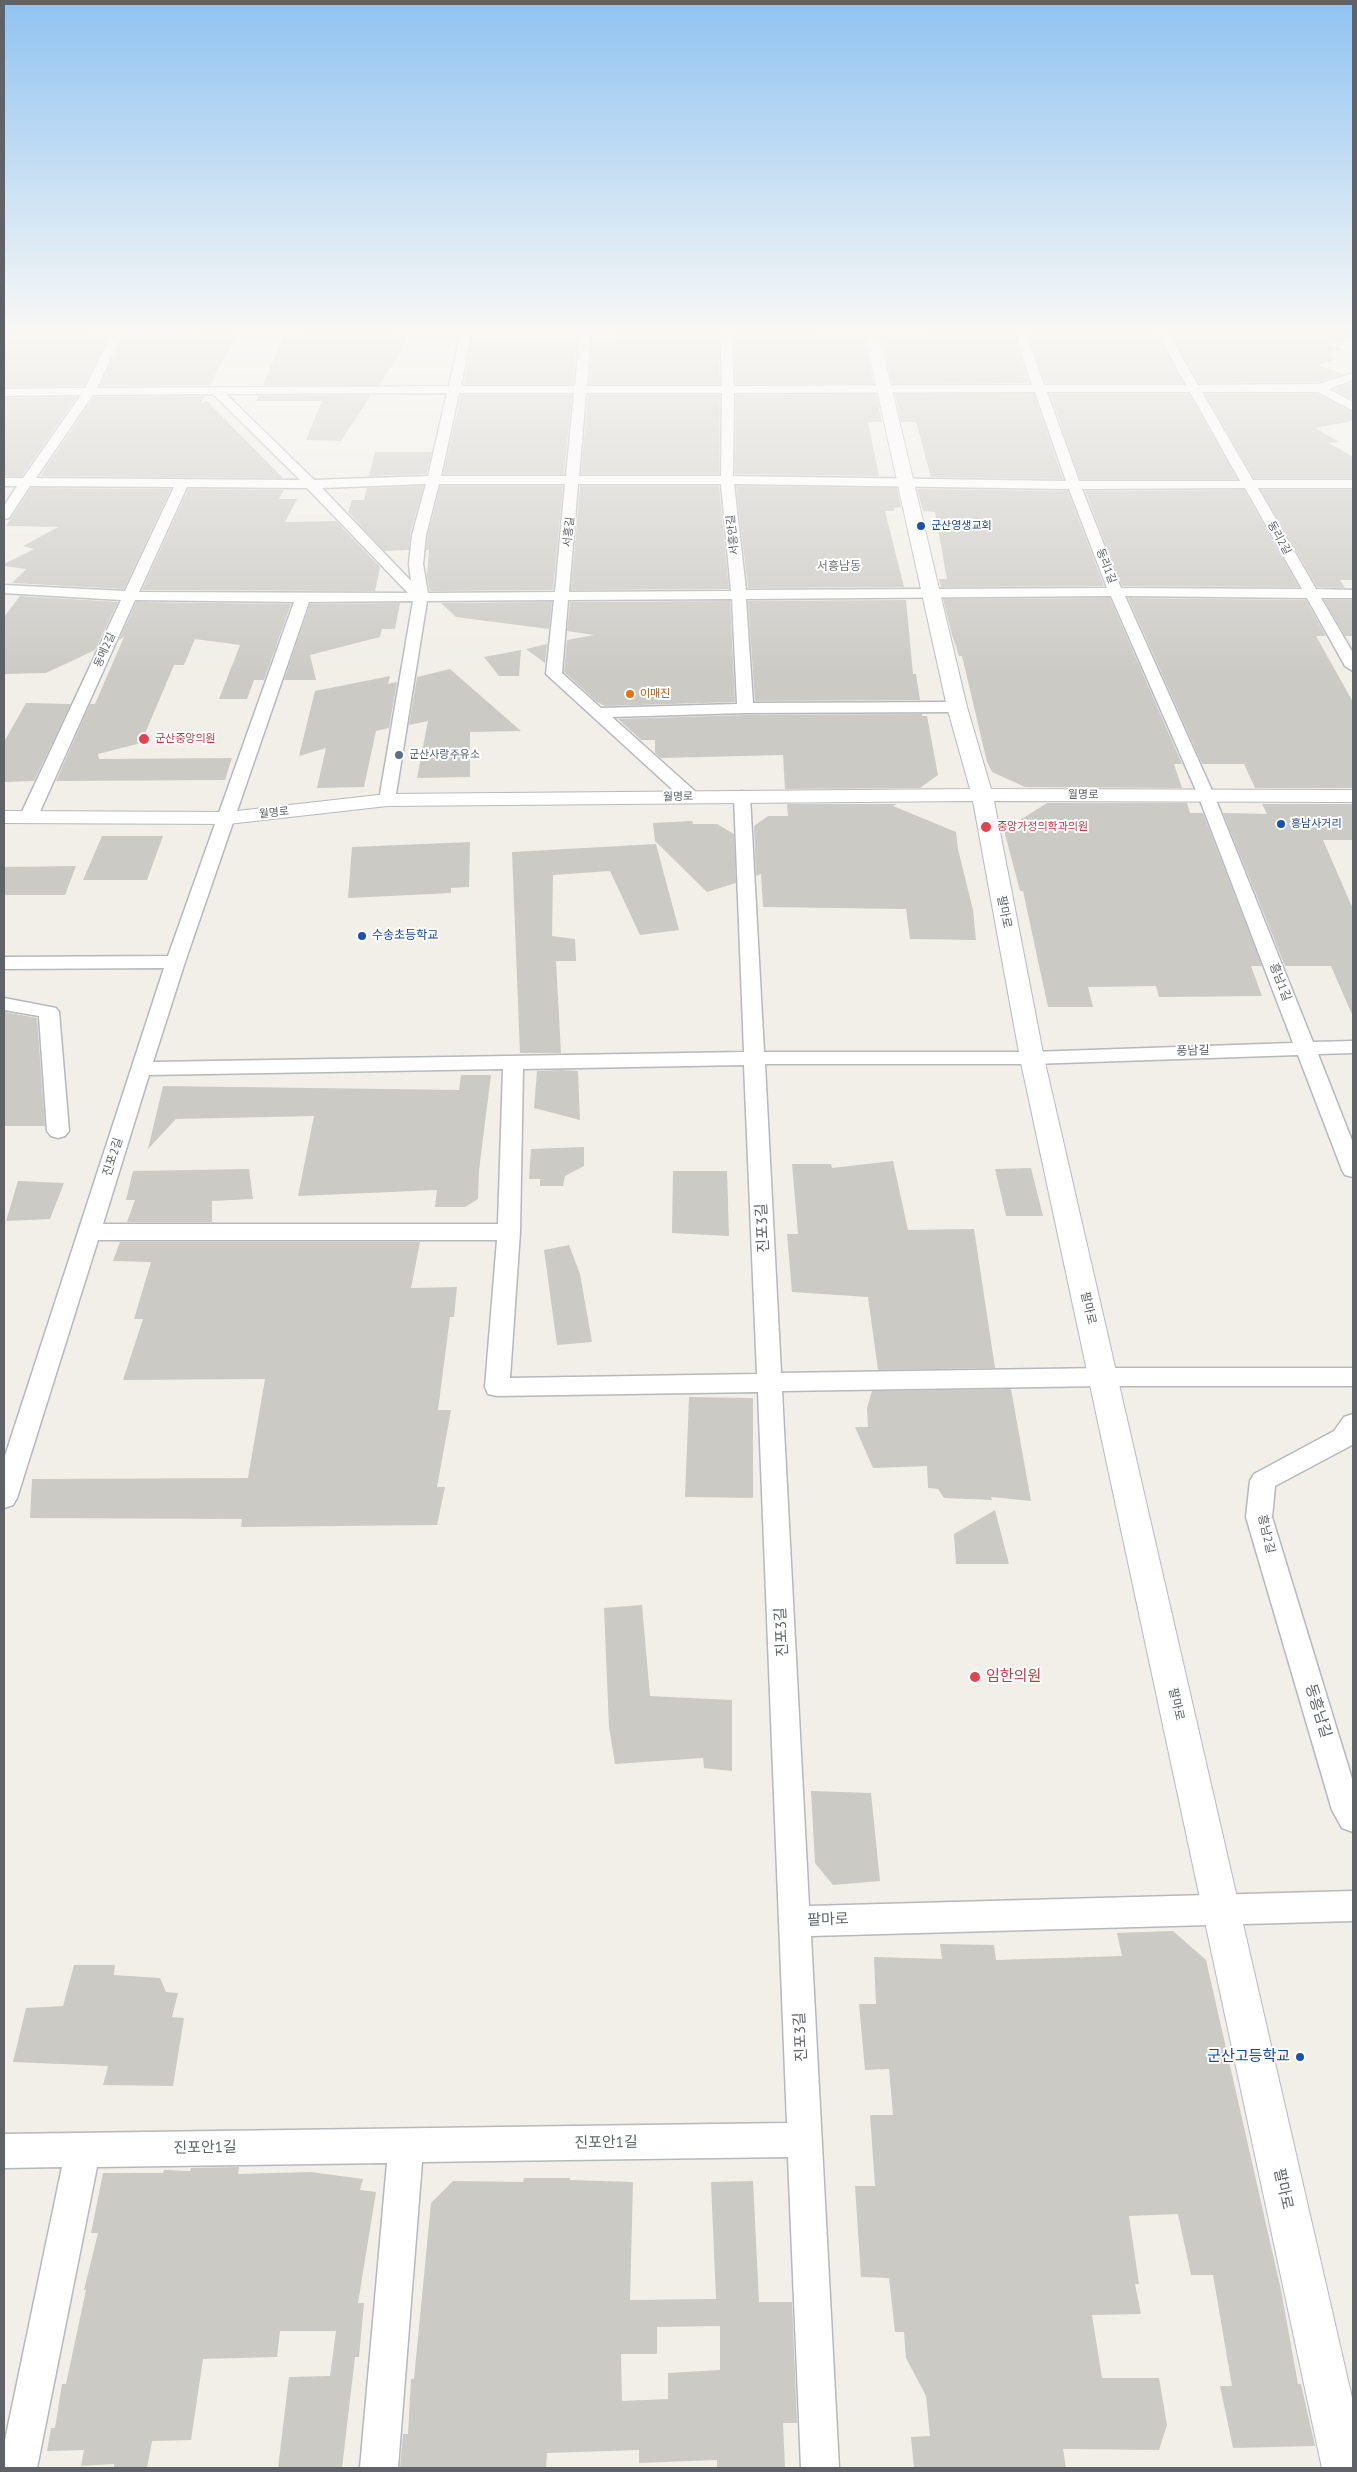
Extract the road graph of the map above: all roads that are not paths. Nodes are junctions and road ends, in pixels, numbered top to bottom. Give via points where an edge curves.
1 (51, 446) edge
2 (273, 446) edge
3 (441, 446) edge
4 (577, 446) edge
5 (727, 446) edge
6 (897, 446) edge
7 (1060, 446) edge
8 (1226, 446) edge
9 (434, 480) junction
10 (574, 480) junction
11 (727, 480) junction
12 (4, 482) edge
13 (26, 482) junction
14 (904, 482) junction
15 (182, 483) junction
16 (311, 484) junction
17 (1074, 485) junction
18 (1249, 485) junction
19 (1352, 485) edge
20 (4, 515) edge
21 (4, 589) edge
22 (1116, 592) junction
23 (1310, 594) junction
24 (1353, 594) edge
25 (739, 595) junction
26 (931, 595) junction
27 (129, 596) junction
28 (421, 597) junction
29 (562, 597) junction
30 (303, 598) junction
31 (1353, 666) edge
32 (957, 707) junction
33 (745, 708) junction
34 (597, 713) junction
35 (982, 795) junction
36 (1206, 795) junction
37 (742, 796) junction
38 (1353, 796) edge
39 (691, 797) junction
40 (387, 800) junction
41 (4, 816) edge
42 (29, 816) junction
43 (228, 818) junction
44 (175, 962) junction
45 (4, 963) edge
46 (4, 1004) edge
47 (1305, 1047) junction
48 (1353, 1047) edge
49 (756, 1058) junction
50 (1032, 1058) junction
51 (512, 1063) junction
52 (141, 1069) junction
53 (58, 1131) dead end
54 (1353, 1170) edge
55 (89, 1232) junction
56 (509, 1232) junction
57 (1103, 1377) junction
58 (1353, 1377) edge
59 (770, 1381) junction
60 (1353, 1424) edge
61 (4, 1498) edge
62 (1286, 1603) joint
63 (1353, 1818) edge
64 (1353, 1906) edge
65 (1222, 1909) junction
66 (795, 1921) junction
67 (806, 2140) junction
68 (406, 2145) junction
69 (83, 2150) junction
70 (4, 2151) edge
71 (18, 2468) edge
72 (379, 2468) edge
73 (820, 2468) edge
74 (1345, 2468) edge

1 - 13 street
2 - 16 street
3 - 9 street
4 - 10 street, 서흥길
5 - 11 street, 서흥안길
6 - 14 street, 팔마로
7 - 17 street, 동리1길
8 - 18 street, 동리2길
9 - 10 street
9 - 16 street
9 - 28 street via 419,535 416,564
10 - 11 street
10 - 29 street, 서흥길
11 - 14 street
11 - 25 street, 서흥안길
12 - 13 street
13 - 15 street
13 - 20 street
14 - 17 street
14 - 26 street, 팔마로
15 - 16 street
15 - 27 street, 동메2길
16 - 28 street
17 - 18 street
17 - 22 street, 동리1길
18 - 19 street
18 - 23 street, 동리2길
21 - 27 street
22 - 23 street
22 - 26 street
22 - 36 street, 동리1길
23 - 24 street
23 - 31 street, 동리2길
25 - 26 street
25 - 29 street
25 - 33 street, 서흥안길
26 - 32 street, 팔마로
27 - 30 street
27 - 42 street, 동메2길
28 - 29 street
28 - 30 street
28 - 40 street
29 - 34 street, 서흥길 via 554,674
30 - 43 street, 진포2길
32 - 33 street
32 - 35 street, 팔마로
33 - 34 street
34 - 39 street, 서흥길
35 - 36 street, 월명로
35 - 37 street, 월명로
35 - 50 street, 팔마로
36 - 38 street, 월명로
36 - 47 street, 흥남1길
37 - 39 street, 월명로
37 - 49 street, 진포3길
39 - 40 street, 월명로
40 - 43 street, 월명로
41 - 42 street, 월명로
42 - 43 street, 월명로
43 - 44 street, 진포2길
44 - 45 street
44 - 52 street, 진포2길
46 - 53 street via 49,1012
47 - 48 street, 풍남길
47 - 50 street, 풍남길
47 - 54 street, 흥남1길
49 - 50 street, 풍남길
49 - 51 street, 풍남길
49 - 59 street, 진포3길
50 - 57 street, 팔마로
51 - 52 street, 풍남길
51 - 56 street
52 - 55 street, 진포2길
55 - 56 street
55 - 61 street, 진포2길
56 - 59 street via 497,1388
57 - 58 street
57 - 59 street
57 - 65 street, 팔마로
59 - 66 street, 진포3길
60 - 62 street, 흥남2길 via 1343,1438 1262,1481 1260,1517
62 - 63 street, 동흥남길 via 1347,1810
64 - 65 street
65 - 66 street, 팔마로
65 - 74 street, 팔마로
66 - 67 street, 진포3길
67 - 68 street, 진포안1길
67 - 73 street, 진포3길
68 - 69 street, 진포안1길
68 - 72 street
69 - 70 street, 진포안1길
69 - 71 street

